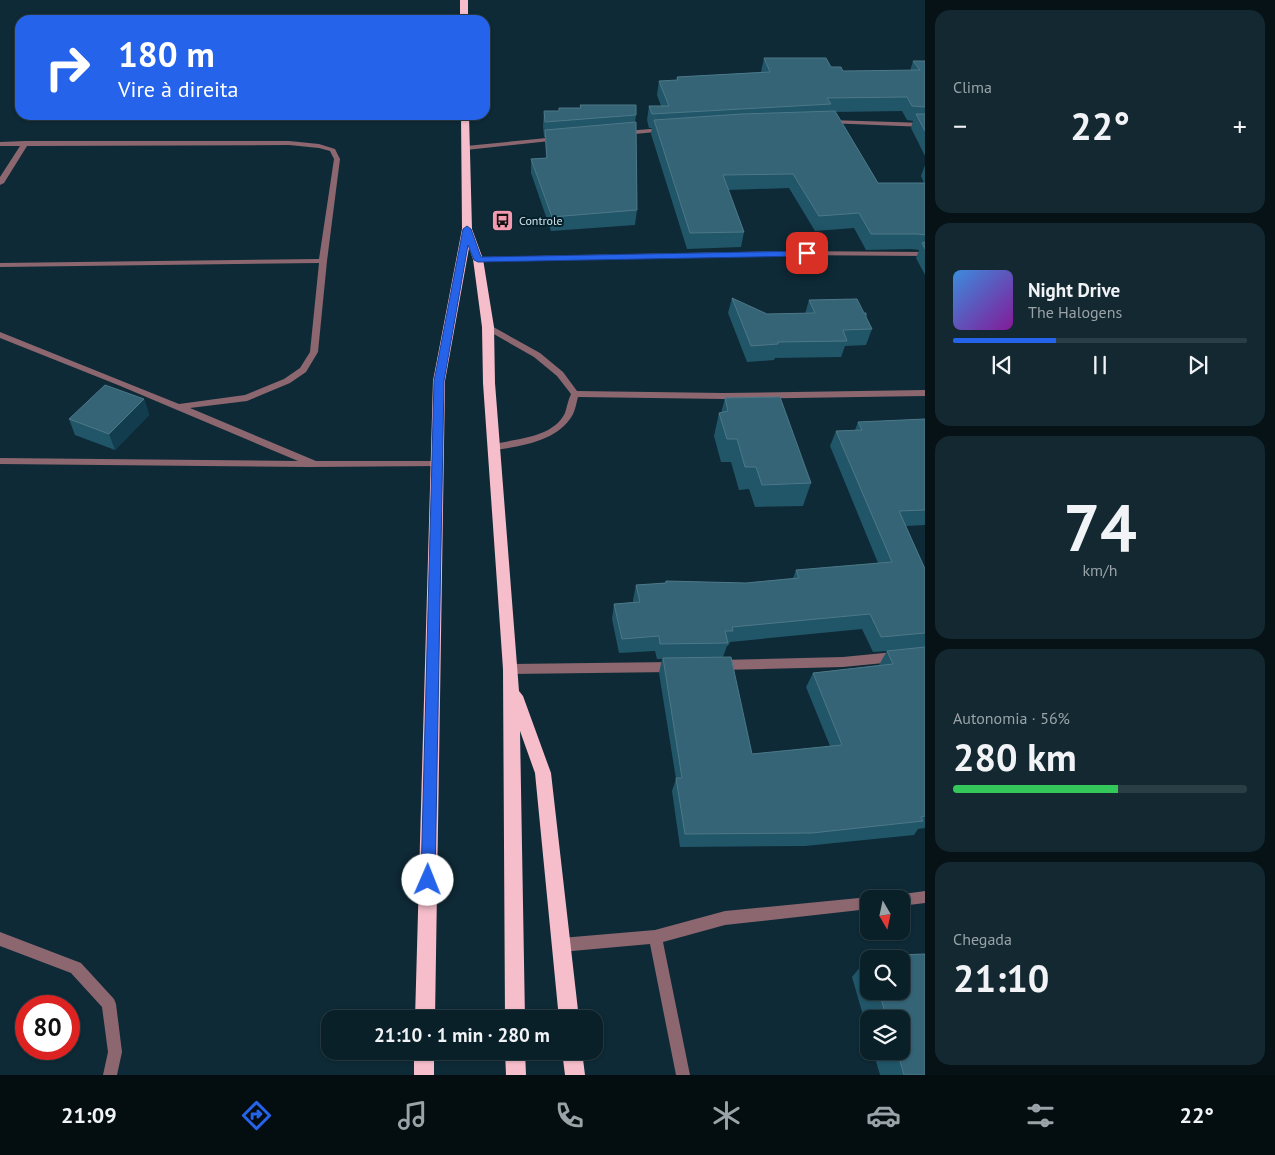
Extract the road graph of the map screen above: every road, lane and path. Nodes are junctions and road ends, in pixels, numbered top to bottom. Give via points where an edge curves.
1 (464, 0) edge
2 (464, 15) edge
3 (465, 120) edge
4 (821, 122) edge
5 (925, 125) edge
6 (674, 129) edge
7 (618, 133) edge
8 (565, 138) edge
9 (25, 142) junction
10 (0, 144) edge
11 (466, 148) junction
12 (0, 183) edge
13 (467, 229) junction
14 (925, 254) edge
15 (478, 260) junction
16 (323, 261) junction
17 (0, 266) edge
18 (488, 327) junction
19 (0, 336) edge
20 (925, 393) edge
21 (574, 394) junction
22 (177, 407) junction
23 (494, 447) junction
24 (0, 461) edge
25 (315, 464) junction
26 (438, 464) junction
27 (907, 656) edge
28 (686, 666) edge
29 (706, 666) edge
30 (511, 677) junction
31 (925, 897) edge
32 (910, 899) edge
33 (860, 904) edge
34 (655, 936) junction
35 (0, 939) edge
36 (561, 945) junction
37 (425, 1010) edge
38 (515, 1010) edge
39 (568, 1010) edge
40 (424, 1060) edge
41 (515, 1060) edge
42 (573, 1060) edge
43 (110, 1075) edge
44 (424, 1075) edge
45 (516, 1075) edge
46 (574, 1075) edge
47 (683, 1075) edge

1 - 2 highway
3 - 11 highway
4 - 5 street
6 - 7 street
8 - 11 street
9 - 10 street
9 - 12 street
9 - 16 street via 289,143 333,150 337,159
11 - 13 highway
13 - 15 highway
13 - 26 highway via 439,381
14 - 15 street via 788,253
15 - 18 highway
16 - 17 street
16 - 22 street via 314,352 303,370 287,381 247,398
18 - 21 street via 537,355 560,374
18 - 23 highway
19 - 22 street
20 - 21 street
21 - 23 street via 568,416 555,428 524,442
22 - 25 street
23 - 30 highway
24 - 25 street
25 - 26 street
26 - 37 highway
27 - 29 street via 843,662
28 - 30 street
30 - 36 highway via 543,773
30 - 38 highway
31 - 32 street
33 - 34 street via 725,918
34 - 36 street
34 - 47 street
35 - 43 street via 76,968 109,1004 114,1052
36 - 39 highway
40 - 44 highway
41 - 45 highway
42 - 46 highway

